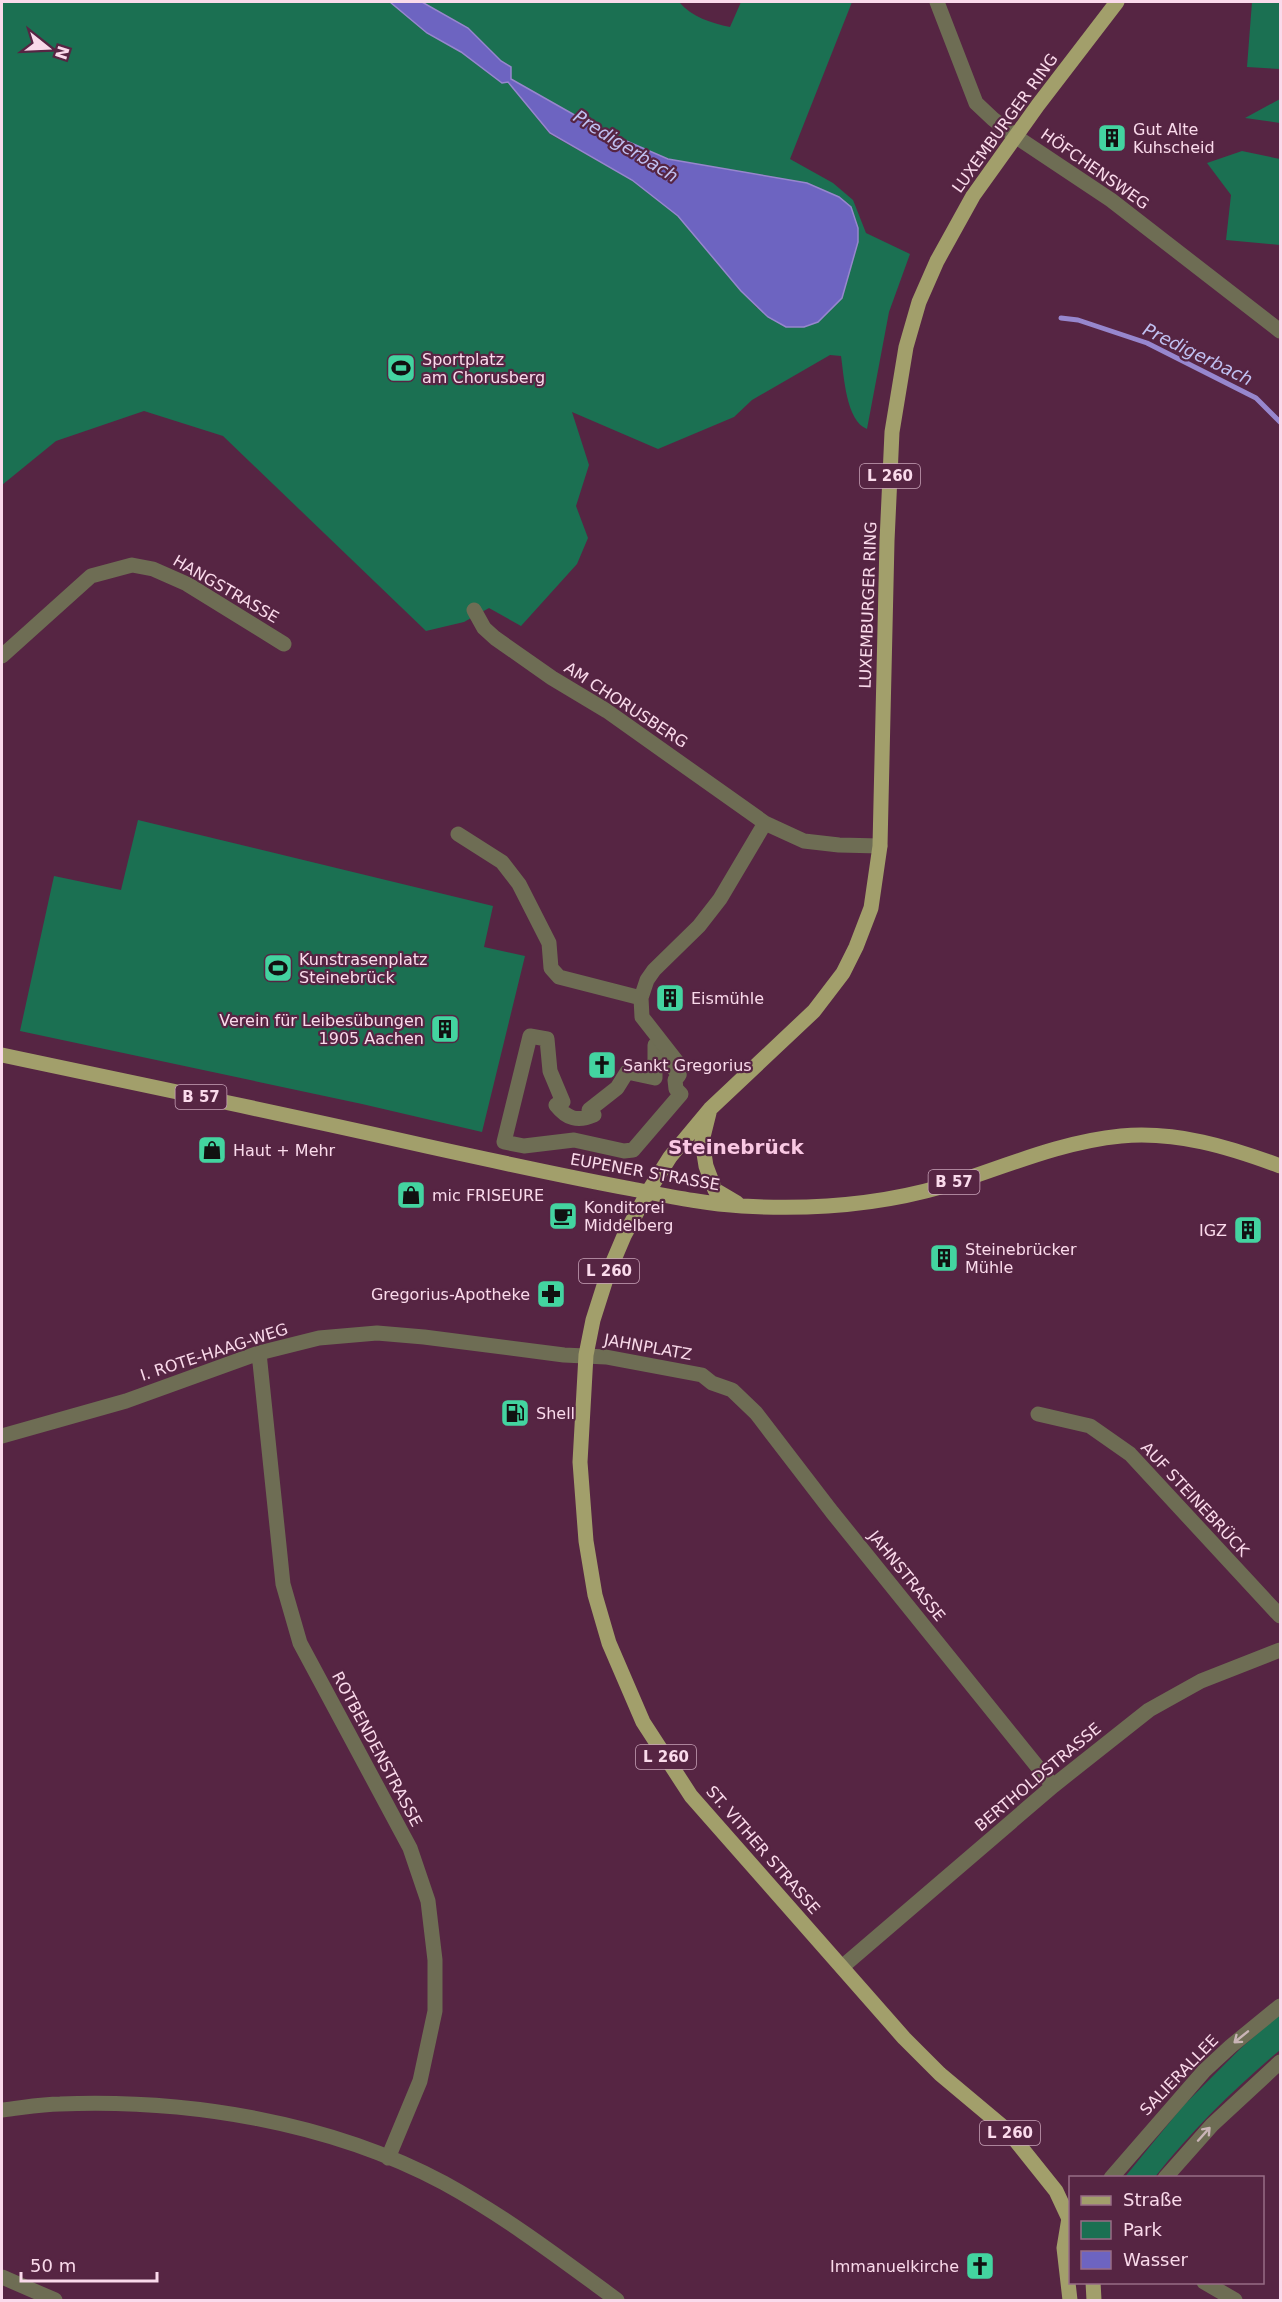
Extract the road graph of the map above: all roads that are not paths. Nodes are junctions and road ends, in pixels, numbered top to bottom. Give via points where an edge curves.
1 (937, 2) edge
2 (1117, 2) edge
3 (1015, 136) junction
4 (1281, 331) edge
5 (474, 610) dead end
6 (284, 644) dead end
7 (2, 656) edge
8 (765, 823) junction
9 (458, 834) dead end
10 (880, 846) junction
11 (641, 998) junction
12 (2, 1055) edge
13 (678, 1063) dead end
14 (710, 1109) junction
15 (661, 1118) joint
16 (1281, 1166) edge
17 (648, 1192) junction
18 (742, 1206) junction
19 (259, 1353) junction
20 (586, 1355) junction
21 (732, 1390) joint
22 (1038, 1414) dead end
23 (2, 1436) edge
24 (1281, 1616) edge
25 (1281, 1650) edge
26 (1053, 1785) junction
27 (842, 1967) junction
28 (1281, 2006) edge
29 (1281, 2062) edge
30 (2, 2110) edge
31 (388, 2157) junction
32 (1113, 2176) edge
33 (1167, 2176) edge
34 (1069, 2212) edge
35 (2, 2277) edge
36 (1206, 2284) edge
37 (55, 2301) edge
38 (617, 2301) edge
39 (1070, 2301) edge
40 (1235, 2301) edge

1 - 3 street, HÖFCHENSWEG via 976,103
2 - 3 main road, LUXEMBURGER RING / L 260
3 - 4 street, HÖFCHENSWEG via 1111,200
3 - 10 main road, LUXEMBURGER RING / L 260 via 973,196 937,261 919,302 906,347 892,432
5 - 8 street, AM CHORUSBERG via 495,638 607,711
6 - 7 street, HANGSTRASSE via 187,584 153,569 132,565 91,576
8 - 10 street, AM CHORUSBERG via 804,841
8 - 11 street via 720,899 699,926 654,970
9 - 11 street via 502,862 519,884 549,943 551,968 560,977
10 - 14 main road, LUXEMBURGER RING / L 260 via 871,908 843,973 814,1011
11 - 13 street via 642,1017
12 - 17 main road, EUPENER STRASSE / B 57
14 - 17 main road, LUXEMBURGER RING / L 260 via 674,1151
14 - 18 main road, B 57 via 702,1141 706,1166 715,1190
15 - 15 street via 681,1094 675,1080 679,1075 655,1045 655,1078 627,1072 617,1088 589,1110 594,1115 576,1119 556,1105 564,1102 550,1071 547,1039 530,1036 504,1142 524,1146 574,1140 633,1150
16 - 18 main road, EUPENER STRASSE / B 57 via 1228,1147 1190,1139 1122,1136 1041,1154 940,1187 862,1203 816,1208
17 - 18 main road, EUPENER STRASSE / B 57
17 - 20 main road, JAHNPLATZ / L 260 via 607,1275
19 - 20 street, I. ROTE-HAAG-WEG via 319,1338 377,1333
19 - 23 street, I. ROTE-HAAG-WEG via 126,1401
19 - 31 street, ROTBENDENSTRASSE via 283,1584 300,1643 410,1848 428,1901 435,1960 435,2011 420,2081
20 - 21 street, JAHNPLATZ via 702,1375
20 - 27 main road, ST. VITHER STRASSE / L 260 via 580,1462 586,1541 609,1643 643,1722 691,1796
21 - 26 street, JAHNSTRASSE via 756,1413
22 - 24 street, AUF STEINEBRÜCK via 1090,1426 1130,1454
25 - 26 street, BERTHOLDSTRASSE via 1201,1681 1149,1710
26 - 27 street, BERTHOLDSTRASSE
27 - 34 main road, ST. VITHER STRASSE / L 260 via 940,2074 1008,2131
28 -> 32 street, SALIERALLEE via 1204,2071
33 -> 29 street via 1212,2125
30 - 31 street via 60,2104 155,2105 235,2113 305,2129
31 - 38 street via 491,2210
34 - 39 main road, L 260 via 1064,2248
35 - 37 street
36 - 40 street

